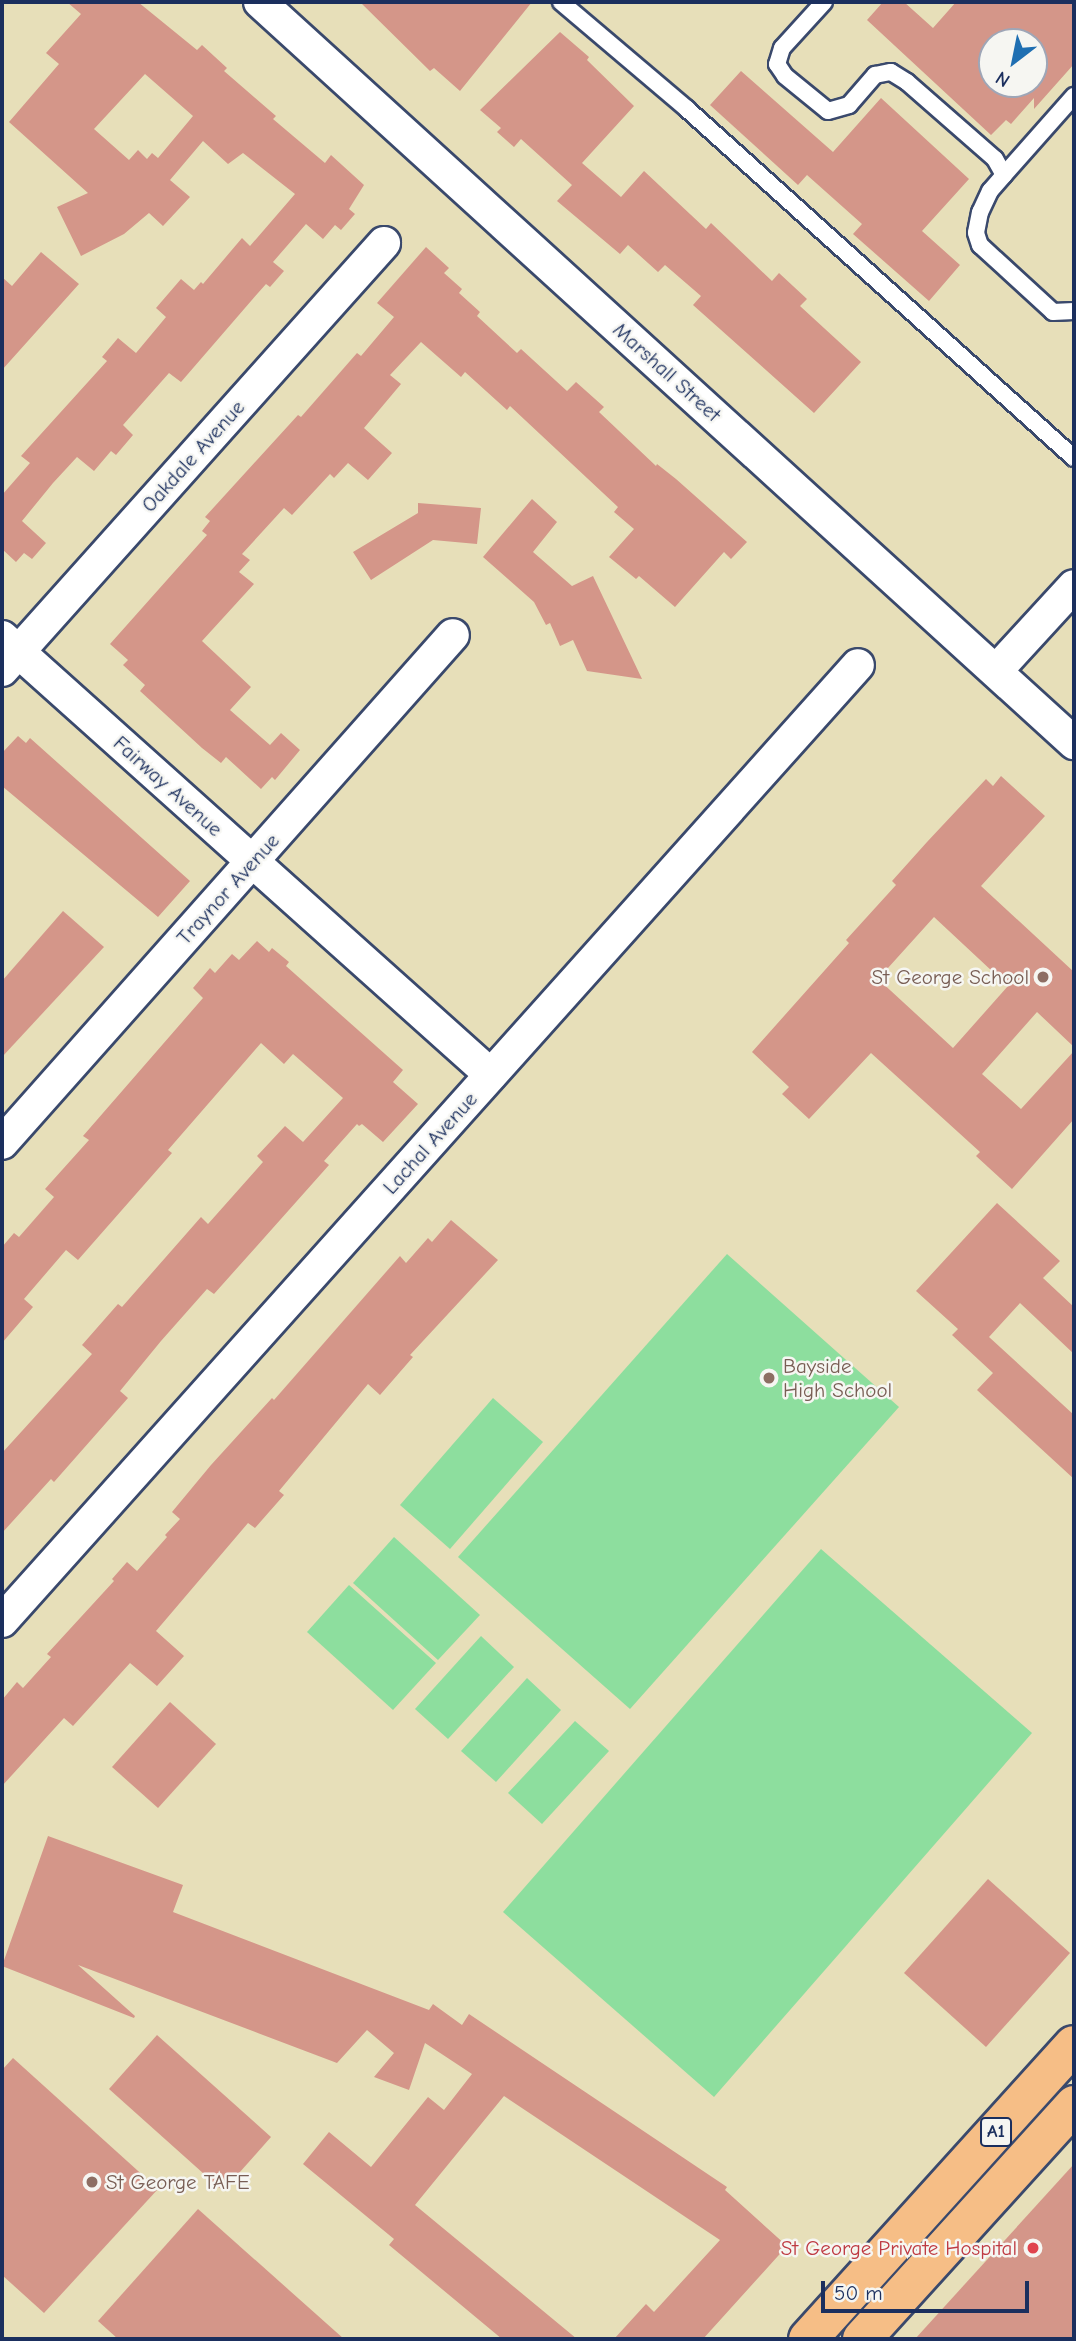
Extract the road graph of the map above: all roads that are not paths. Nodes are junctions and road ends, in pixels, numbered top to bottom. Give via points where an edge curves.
1 (260, 2) edge
2 (561, 2) edge
3 (824, 2) edge
4 (1074, 96) edge
5 (1004, 175) junction
6 (384, 243) dead end
7 (1074, 312) edge
8 (1074, 458) edge
9 (1074, 586) edge
10 (453, 635) dead end
11 (7, 653) edge
12 (858, 665) dead end
13 (996, 671) junction
14 (1074, 743) edge
15 (253, 861) junction
16 (491, 1074) junction
17 (2, 1143) edge
18 (2, 1621) edge
19 (1074, 2045) edge
20 (1074, 2105) edge
21 (808, 2339) edge
22 (862, 2339) edge

1 - 13 street, Marshall Street
2 - 8 lane via 687,109
3 - 5 lane via 782,48 777,64 785,76 828,111 849,105 875,75 891,72 995,159
4 - 5 lane
5 - 7 lane via 980,212 976,233 980,244 1053,312
6 - 11 street, Oakdale Avenue
9 - 13 street
10 - 15 street, Traynor Avenue
11 - 15 street, Fairway Avenue
12 - 16 street, Lachal Avenue
13 - 14 street, Marshall Street
15 - 16 street, Fairway Avenue
15 - 17 street, Traynor Avenue
16 - 18 street, Lachal Avenue
19 - 21 highway, A1
20 - 22 highway, A1

